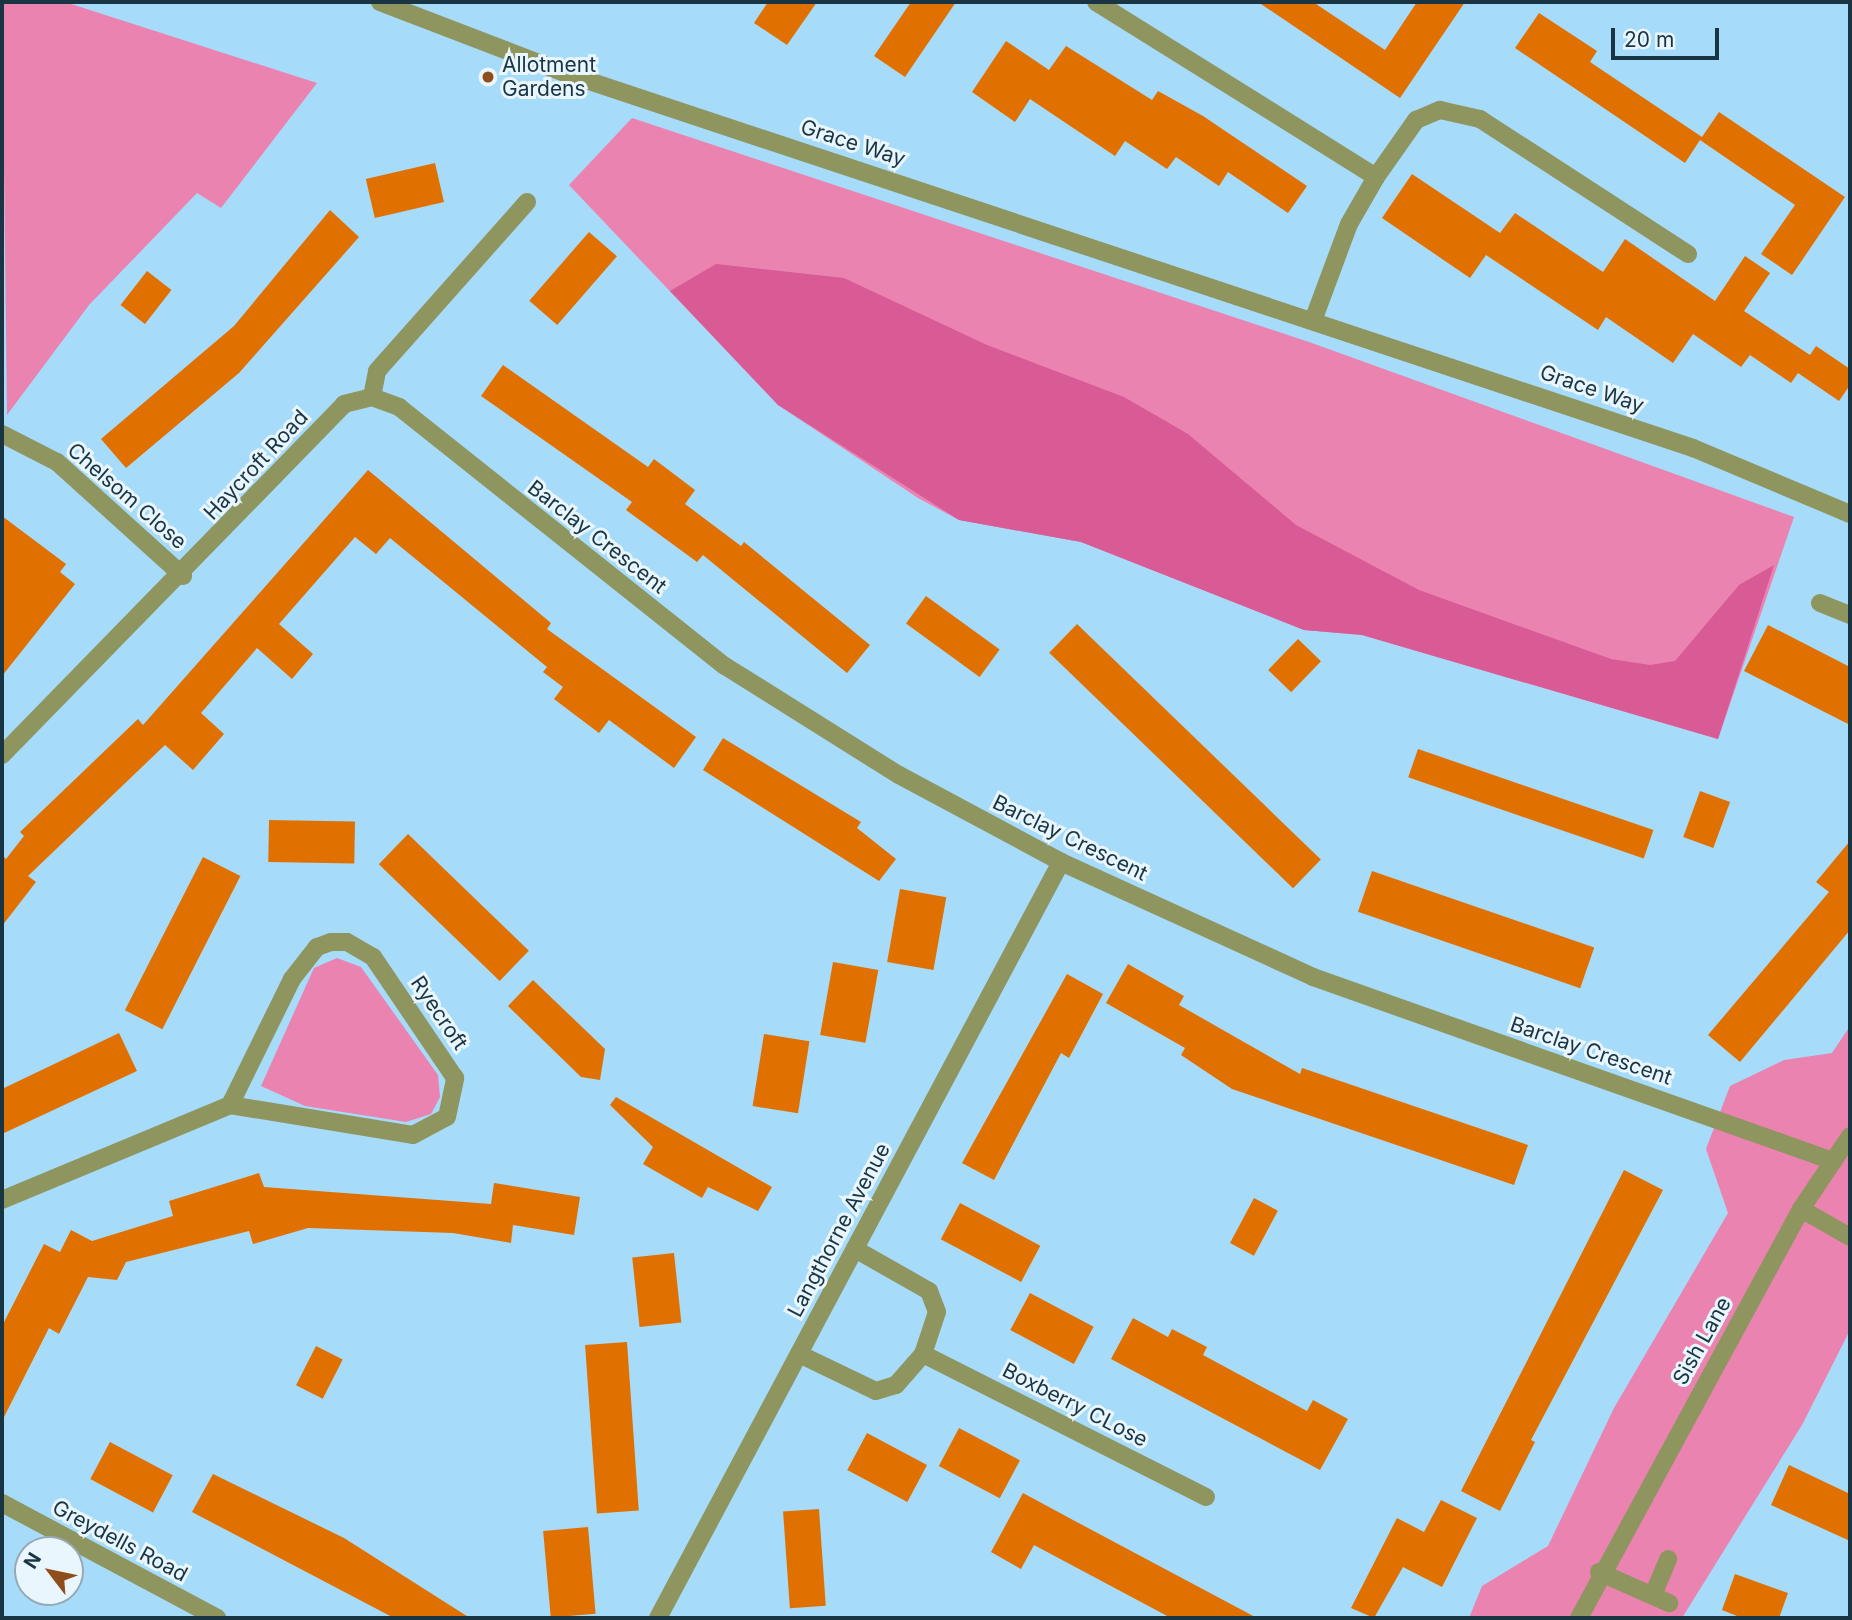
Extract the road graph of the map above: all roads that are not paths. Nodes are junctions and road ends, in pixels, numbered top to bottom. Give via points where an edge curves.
1 (380, 2) edge
2 (1096, 2) edge
3 (1376, 177) junction
4 (527, 202) dead end
5 (1688, 254) dead end
6 (1314, 318) junction
7 (372, 397) junction
8 (2, 435) edge
9 (1850, 514) edge
10 (183, 576) junction
11 (1820, 603) dead end
12 (1850, 615) edge
13 (2, 755) edge
14 (1060, 862) junction
15 (230, 1105) junction
16 (1850, 1136) edge
17 (1833, 1161) junction
18 (2, 1200) edge
19 (1801, 1209) junction
20 (1850, 1237) edge
21 (855, 1249) junction
22 (799, 1354) junction
23 (923, 1354) junction
24 (1206, 1497) dead end
25 (2, 1503) edge
26 (1668, 1559) dead end
27 (1599, 1572) junction
28 (217, 1618) edge
29 (658, 1618) edge
30 (1579, 1618) edge

1 - 6 street, Grace Way via 568,74
2 - 3 street
3 - 5 street via 1416,120 1440,110 1469,114
3 - 6 street via 1349,224
4 - 7 street via 377,371
6 - 9 street, Grace Way via 1693,448
7 - 10 street, Haycroft Road via 344,404
7 - 14 street, Barclay Crescent via 399,407 725,666 899,775
8 - 10 street, Chelsom Close via 57,462
10 - 13 street, Haycroft Road
11 - 12 street
14 - 17 street, Barclay Crescent via 1313,977
14 - 21 street, Langthorne Avenue
15 - 15 street, Ryecroft via 298,970 317,947 331,942 347,942 373,957 454,1078 447,1117 413,1135
15 - 18 street
16 - 17 street, Sish Lane
17 - 19 street, Sish Lane
19 - 20 street
19 - 27 street, Sish Lane
21 - 22 street, Langthorne Avenue
21 - 23 street via 929,1291 937,1312
22 - 23 street via 876,1391 896,1385
22 - 29 street, Langthorne Avenue
23 - 24 street, Boxberry CLose
25 - 28 street, Greydells Road
26 - 27 street via 1661,1599
27 - 30 street, Sish Lane

